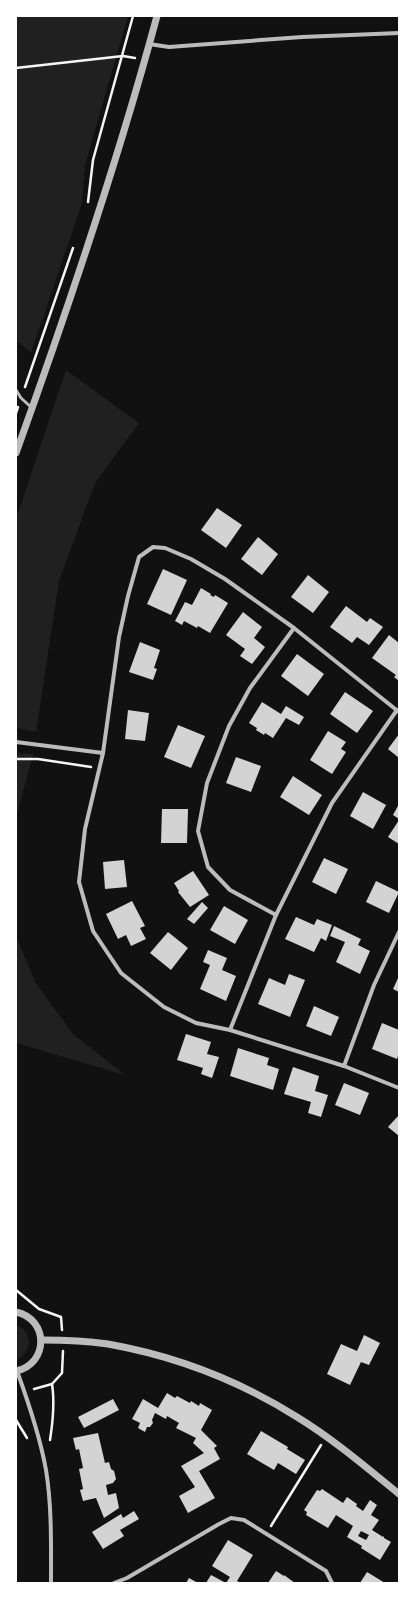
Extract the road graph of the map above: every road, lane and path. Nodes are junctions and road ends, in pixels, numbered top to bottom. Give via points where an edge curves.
1 (133, 16) edge
2 (157, 16) edge
3 (399, 33) edge
4 (149, 44) junction
5 (123, 56) junction
6 (16, 68) edge
7 (88, 205) dead end
8 (75, 242) dead end
9 (16, 390) edge
10 (21, 398) junction
11 (32, 408) junction
12 (16, 413) edge
13 (16, 453) edge
14 (294, 628) junction
15 (398, 711) edge
16 (16, 742) edge
17 (103, 753) junction
18 (16, 759) edge
19 (100, 768) junction
20 (276, 915) junction
21 (399, 932) edge
22 (230, 1030) junction
23 (344, 1066) junction
24 (399, 1088) edge
25 (16, 1290) edge
26 (16, 1312) edge
27 (61, 1317) dead end
28 (42, 1340) junction
29 (63, 1368) dead end
30 (17, 1371) edge
31 (326, 1436) junction
32 (50, 1441) dead end
33 (399, 1494) edge
34 (267, 1533) junction
35 (51, 1583) edge
36 (114, 1583) edge
37 (332, 1583) edge

1 - 5 path
2 - 4 street
3 - 4 street via 302,36 169,48
4 - 11 street via 116,161
5 - 6 path
5 - 7 path via 93,160
8 - 10 path
9 - 10 lane
10 - 11 lane
10 - 12 path
11 - 13 street
14 - 15 street
14 - 17 street via 225,579 191,559 165,548 153,547 139,557 128,596 119,637
14 - 20 street via 250,688 229,726 207,783 198,831 208,867 230,890
15 - 20 street via 332,804
16 - 17 street
17 - 19 street
18 - 19 path via 38,759
19 - 22 street via 85,829 79,882 93,931 121,973 164,1007 196,1023
20 - 22 street
21 - 23 street via 374,985
22 - 23 street
23 - 24 street
25 - 27 path via 39,1309
26 - 28 street via 30,1318 38,1327
28 - 30 street via 39,1354 30,1365
28 - 31 street via 108,1344 206,1371 248,1389
29 - 32 path via 60,1377 52,1384 54,1394
30 - 35 street via 36,1423 46,1472 51,1534
31 - 33 street
31 - 34 path
34 - 36 street via 244,1520 231,1518
34 - 37 street via 326,1571

